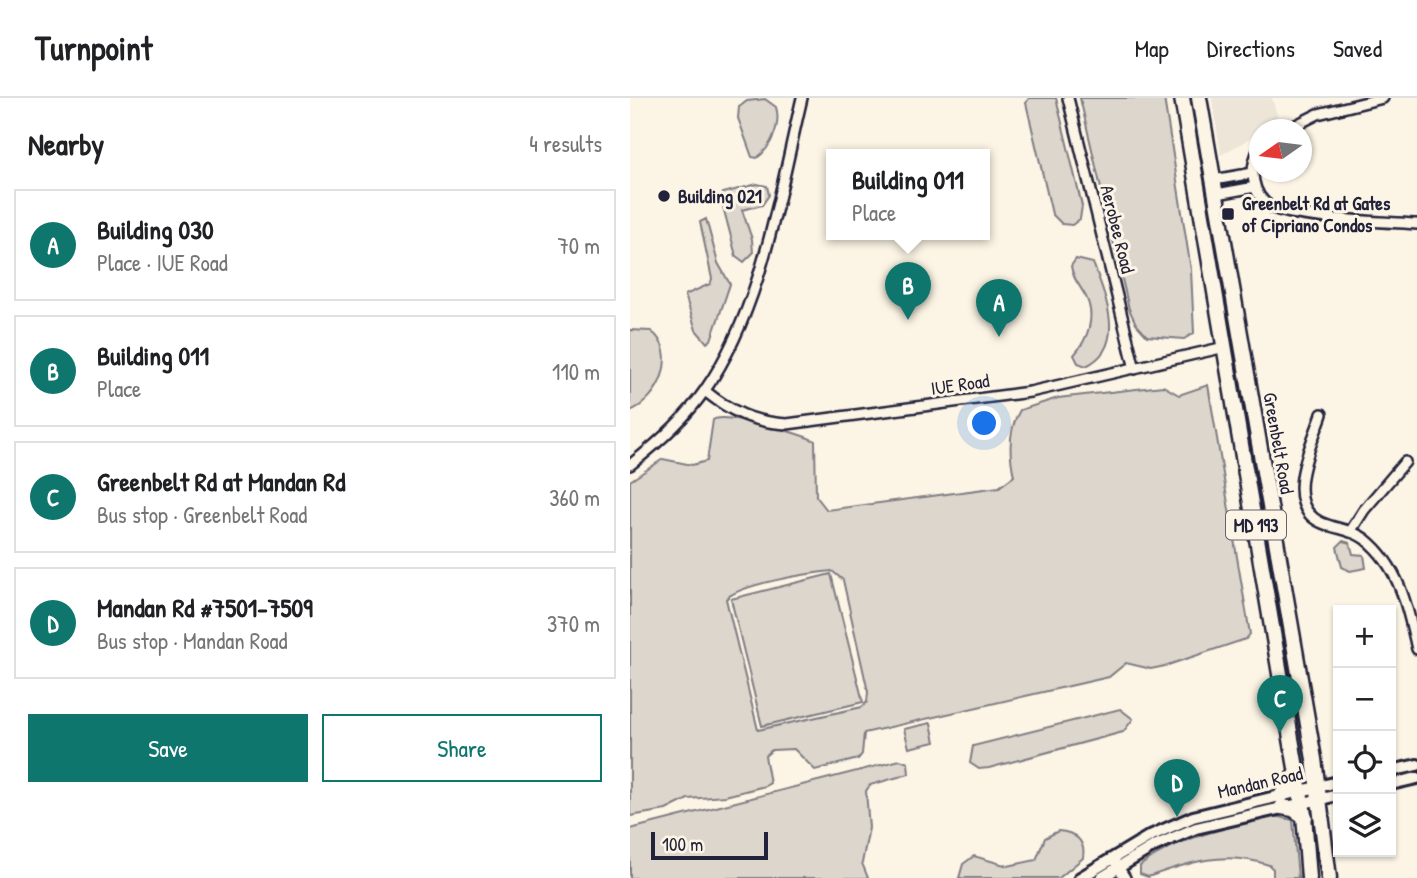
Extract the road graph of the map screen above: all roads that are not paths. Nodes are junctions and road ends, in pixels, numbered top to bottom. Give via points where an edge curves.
1 (802, 98) edge
2 (1068, 98) edge
3 (1182, 98) edge
4 (1199, 98) edge
5 (1383, 98) edge
6 (1308, 119) edge
7 (1249, 174) edge
8 (1254, 182) edge
9 (1215, 187) junction
10 (1255, 187) junction
11 (1417, 224) edge
12 (1225, 347) junction
13 (1135, 369) junction
14 (705, 391) junction
15 (1322, 414) dead end
16 (1405, 462) dead end
17 (630, 466) edge
18 (1350, 532) junction
19 (1417, 649) edge
20 (1417, 765) edge
21 (1396, 770) edge
22 (1297, 772) junction
23 (1417, 778) edge
24 (1396, 783) edge
25 (1333, 785) edge
26 (1320, 793) junction
27 (1333, 794) edge
28 (1282, 801) junction
29 (1302, 804) junction
30 (1115, 863) junction
31 (1080, 878) edge
32 (1101, 878) edge
33 (1125, 878) edge
34 (1309, 878) edge
35 (1329, 878) edge

1 - 14 street via 744,317
2 - 13 street, Aerobee Road
3 - 12 main road, Greenbelt Road / MD 193
4 - 9 main road, Greenbelt Road / MD 193
5 - 6 street
7 - 9 street
8 - 10 street
9 - 10 street
9 - 26 main road, Greenbelt Road / MD 193
10 - 11 street via 1264,201 1281,211
12 - 13 street, IUE Road
12 - 22 main road, Greenbelt Road / MD 193
13 - 14 street, IUE Road via 1030,392 787,424 741,415
14 - 17 street via 668,433
15 - 18 street via 1302,475 1303,504 1315,519
16 - 18 street
18 - 19 street via 1375,549 1399,583
20 - 21 street
22 - 28 main road
22 - 29 main road, Greenbelt Road / MD 193
23 - 24 street
25 - 26 street, Mandan Road
26 - 27 street, Mandan Road
26 - 29 street, Mandan Road
26 - 35 main road, Greenbelt Road / MD 193
28 - 29 street, Mandan Road
28 - 29 main road via 1293,808
28 - 30 street, Mandan Road via 1196,828
29 - 34 main road, Greenbelt Road / MD 193
30 - 31 street, Mandan Road
30 - 32 street, Mandan Road
30 - 33 street

